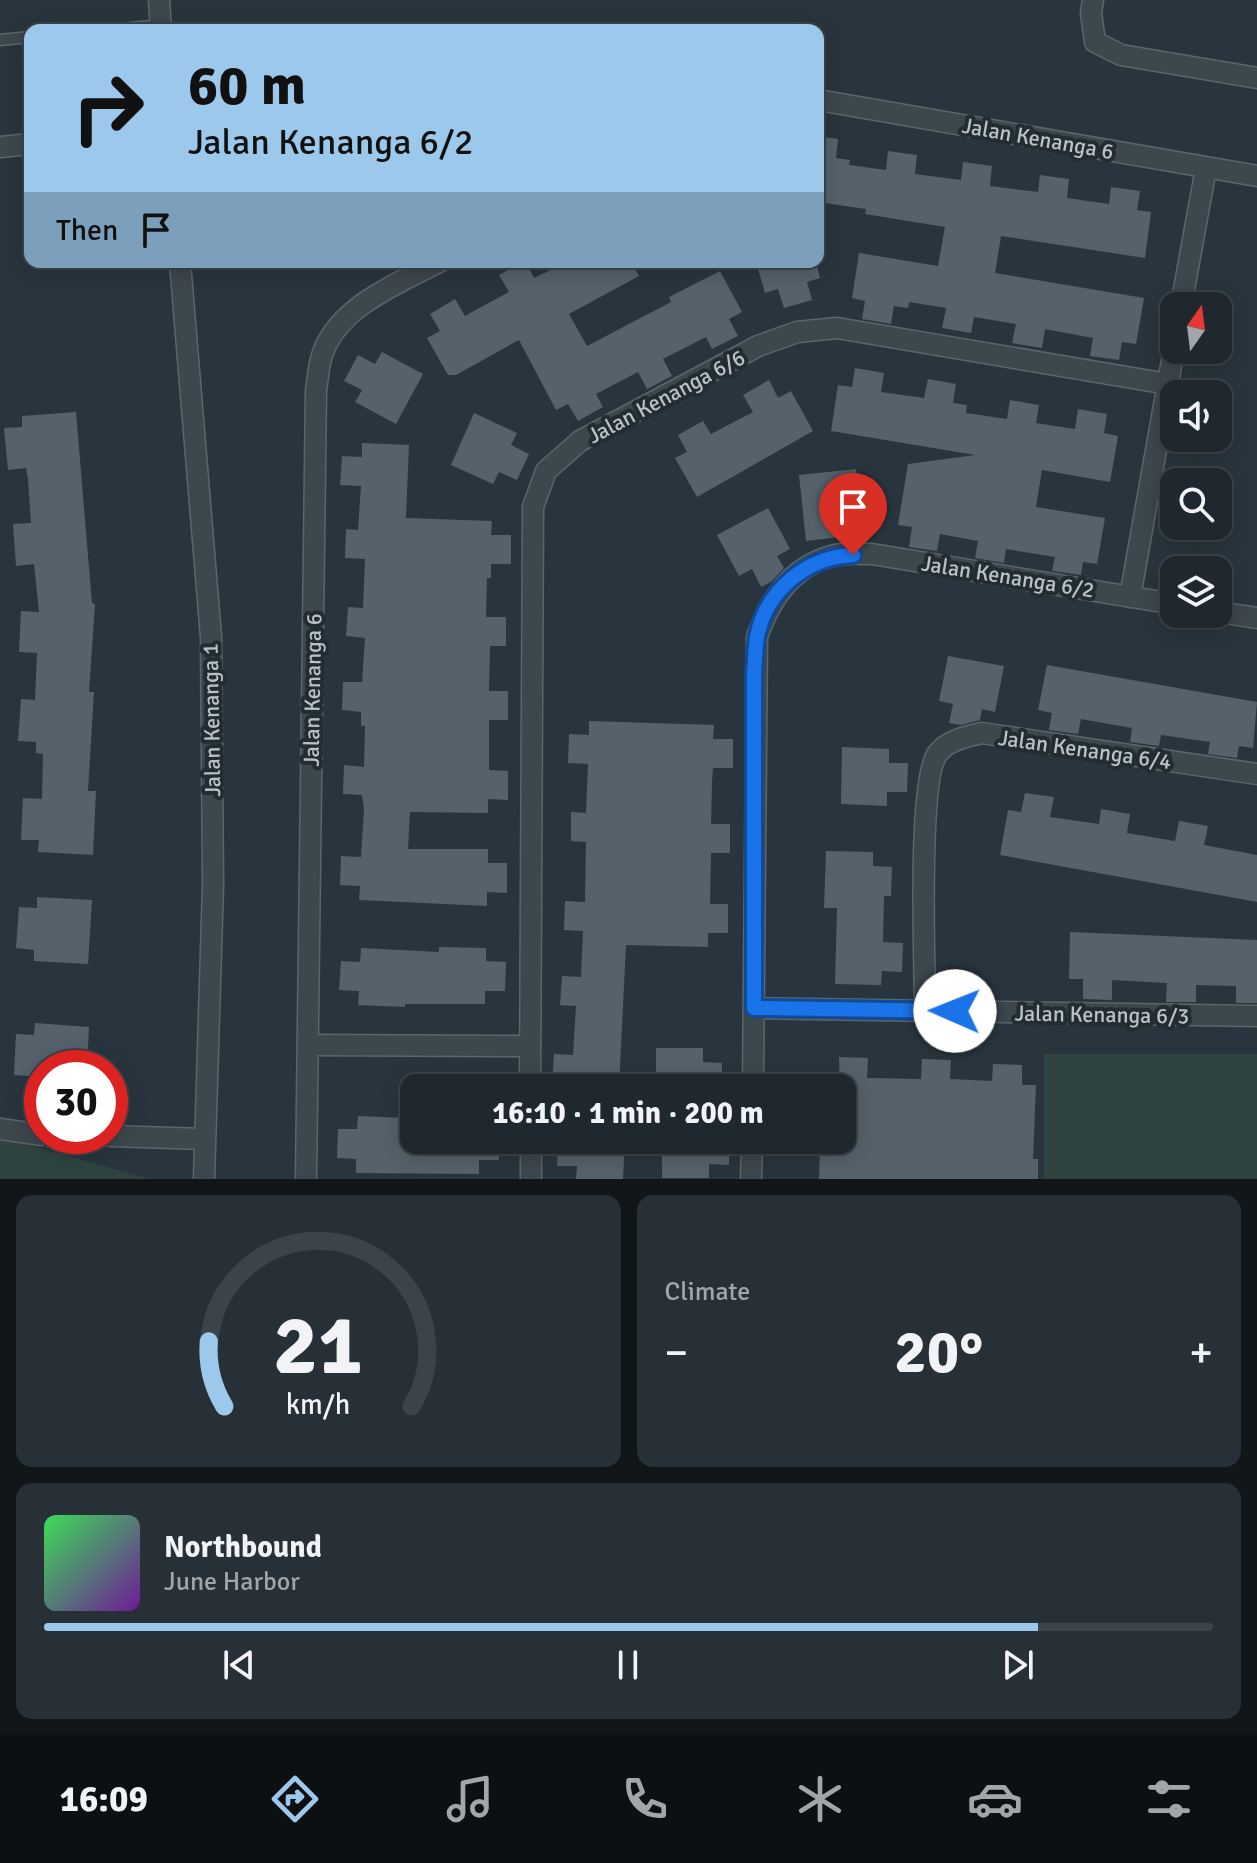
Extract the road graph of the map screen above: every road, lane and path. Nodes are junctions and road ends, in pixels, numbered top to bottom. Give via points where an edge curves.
1 (159, 0) edge
2 (1093, 0) edge
3 (161, 24) edge
4 (24, 38) edge
5 (0, 40) edge
6 (1257, 78) edge
7 (824, 101) edge
8 (24, 145) edge
9 (0, 147) edge
10 (1206, 168) junction
11 (1257, 176) edge
12 (180, 268) edge
13 (428, 268) edge
14 (1184, 292) edge
15 (1160, 383) edge
16 (1160, 429) edge
17 (1130, 597) junction
18 (1160, 602) edge
19 (1232, 614) edge
20 (1257, 618) edge
21 (1257, 774) edge
22 (754, 1008) junction
23 (925, 1011) junction
24 (1257, 1016) edge
25 (308, 1045) junction
26 (530, 1046) junction
27 (530, 1074) edge
28 (753, 1074) edge
29 (0, 1129) edge
30 (24, 1132) edge
31 (128, 1137) edge
32 (204, 1139) junction
33 (531, 1154) edge
34 (752, 1154) edge
35 (204, 1179) edge
36 (306, 1179) edge
37 (531, 1179) edge
38 (751, 1179) edge

1 - 3 street
2 - 6 street via 1095,42 1121,55
4 - 5 lane
7 - 10 street, Jalan Kenanga 6
8 - 9 street
10 - 11 street, Jalan Kenanga 6
10 - 14 street
12 - 32 street, Jalan Kenanga 1 via 211,637 213,885
13 - 25 street, Jalan Kenanga 6 via 339,324 321,357 316,390
15 - 26 street, Jalan Kenanga 6/6 via 837,328 797,332 758,346 580,441 546,471 533,507
16 - 17 street
17 - 18 street, Jalan Kenanga 6/2
17 - 22 street, Jalan Kenanga 6/2 via 872,554 834,555 792,575 766,610 757,637
19 - 20 street
21 - 23 street, Jalan Kenanga 6/4 via 982,733 955,740 938,754 930,770 925,810
22 - 23 street, Jalan Kenanga 6/3
22 - 28 street, Jalan Kenanga 6/2
23 - 24 street, Jalan Kenanga 6/3
25 - 26 street
25 - 36 street, Jalan Kenanga 6
26 - 27 street, Jalan Kenanga 6/6
29 - 30 street
31 - 32 street
32 - 35 street, Jalan Kenanga 1
33 - 37 street
34 - 38 street

